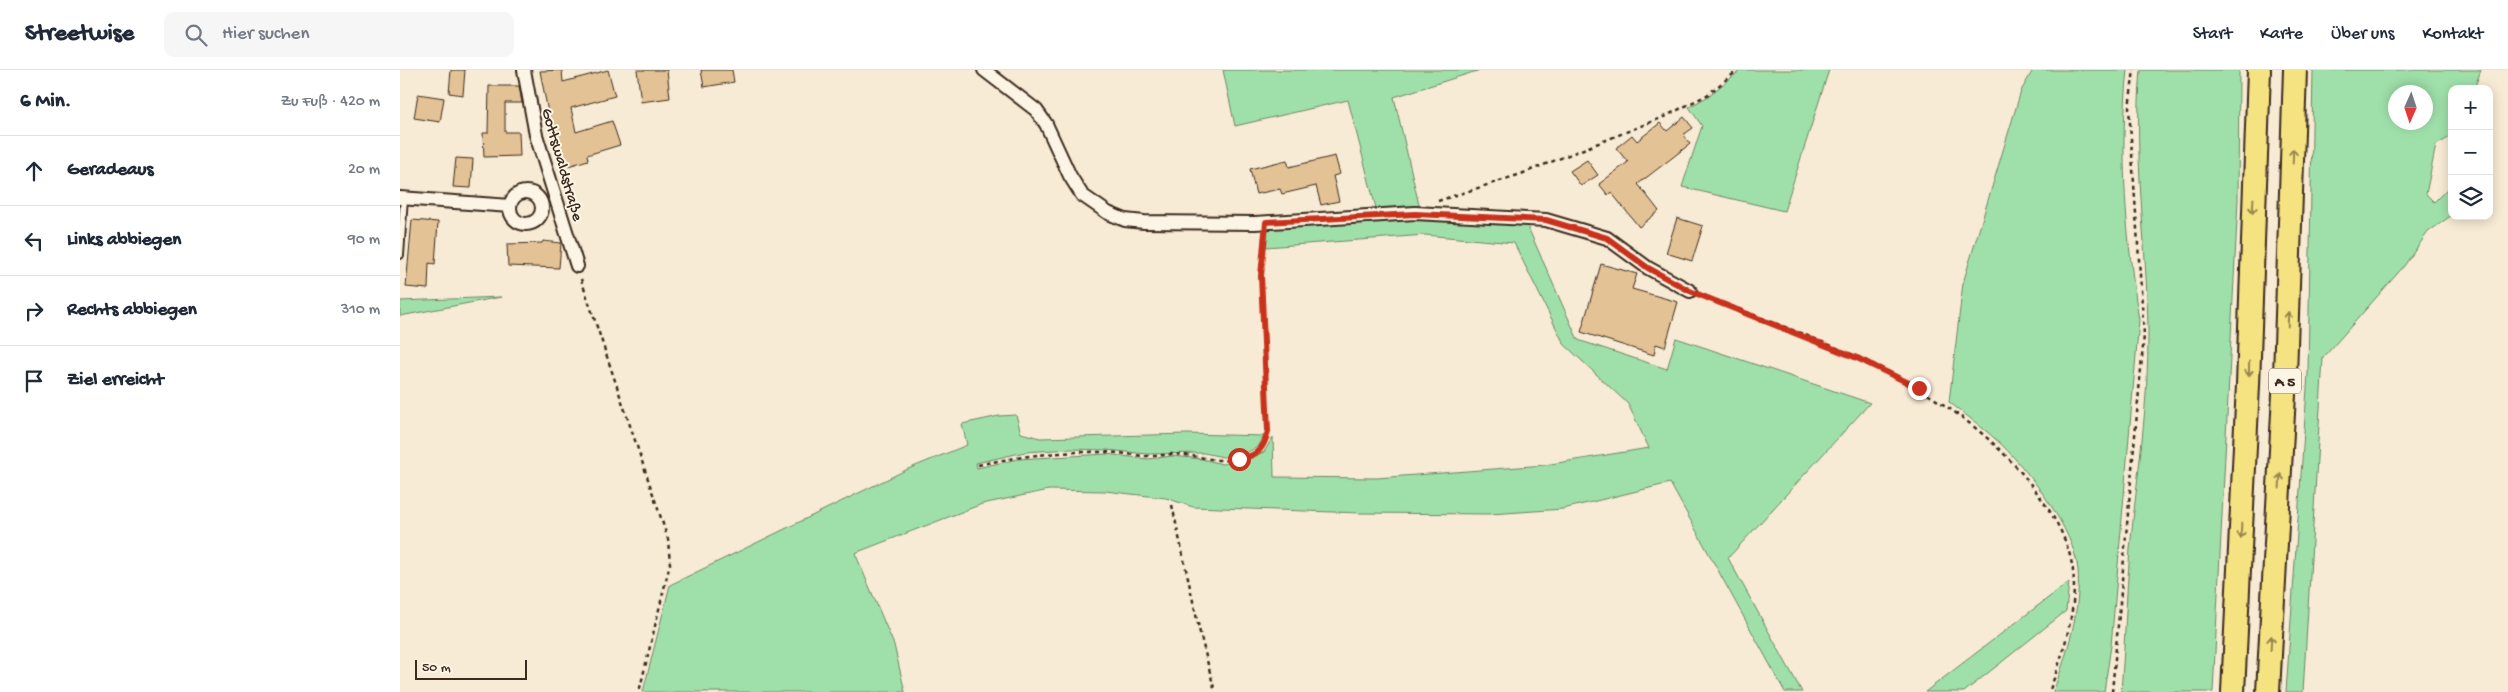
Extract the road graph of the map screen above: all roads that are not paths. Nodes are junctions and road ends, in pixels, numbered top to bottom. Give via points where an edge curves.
1 (524, 70) edge
2 (984, 70) edge
3 (2259, 70) edge
4 (2295, 70) edge
5 (402, 198) edge
6 (510, 206) dead end
7 (400, 254) edge
8 (577, 266) road end
9 (1690, 291) road end
10 (2233, 692) edge
11 (2268, 692) edge

1 - 8 street, Gottswaldstraße via 536,135
2 - 9 street via 1036,110 1082,194 1091,203 1125,220 1266,222 1415,214 1546,220 1607,238 1648,268
3 -> 10 highway, A 5
11 -> 4 highway, A 5 via 2286,376
5 - 6 street
5 - 7 lane

